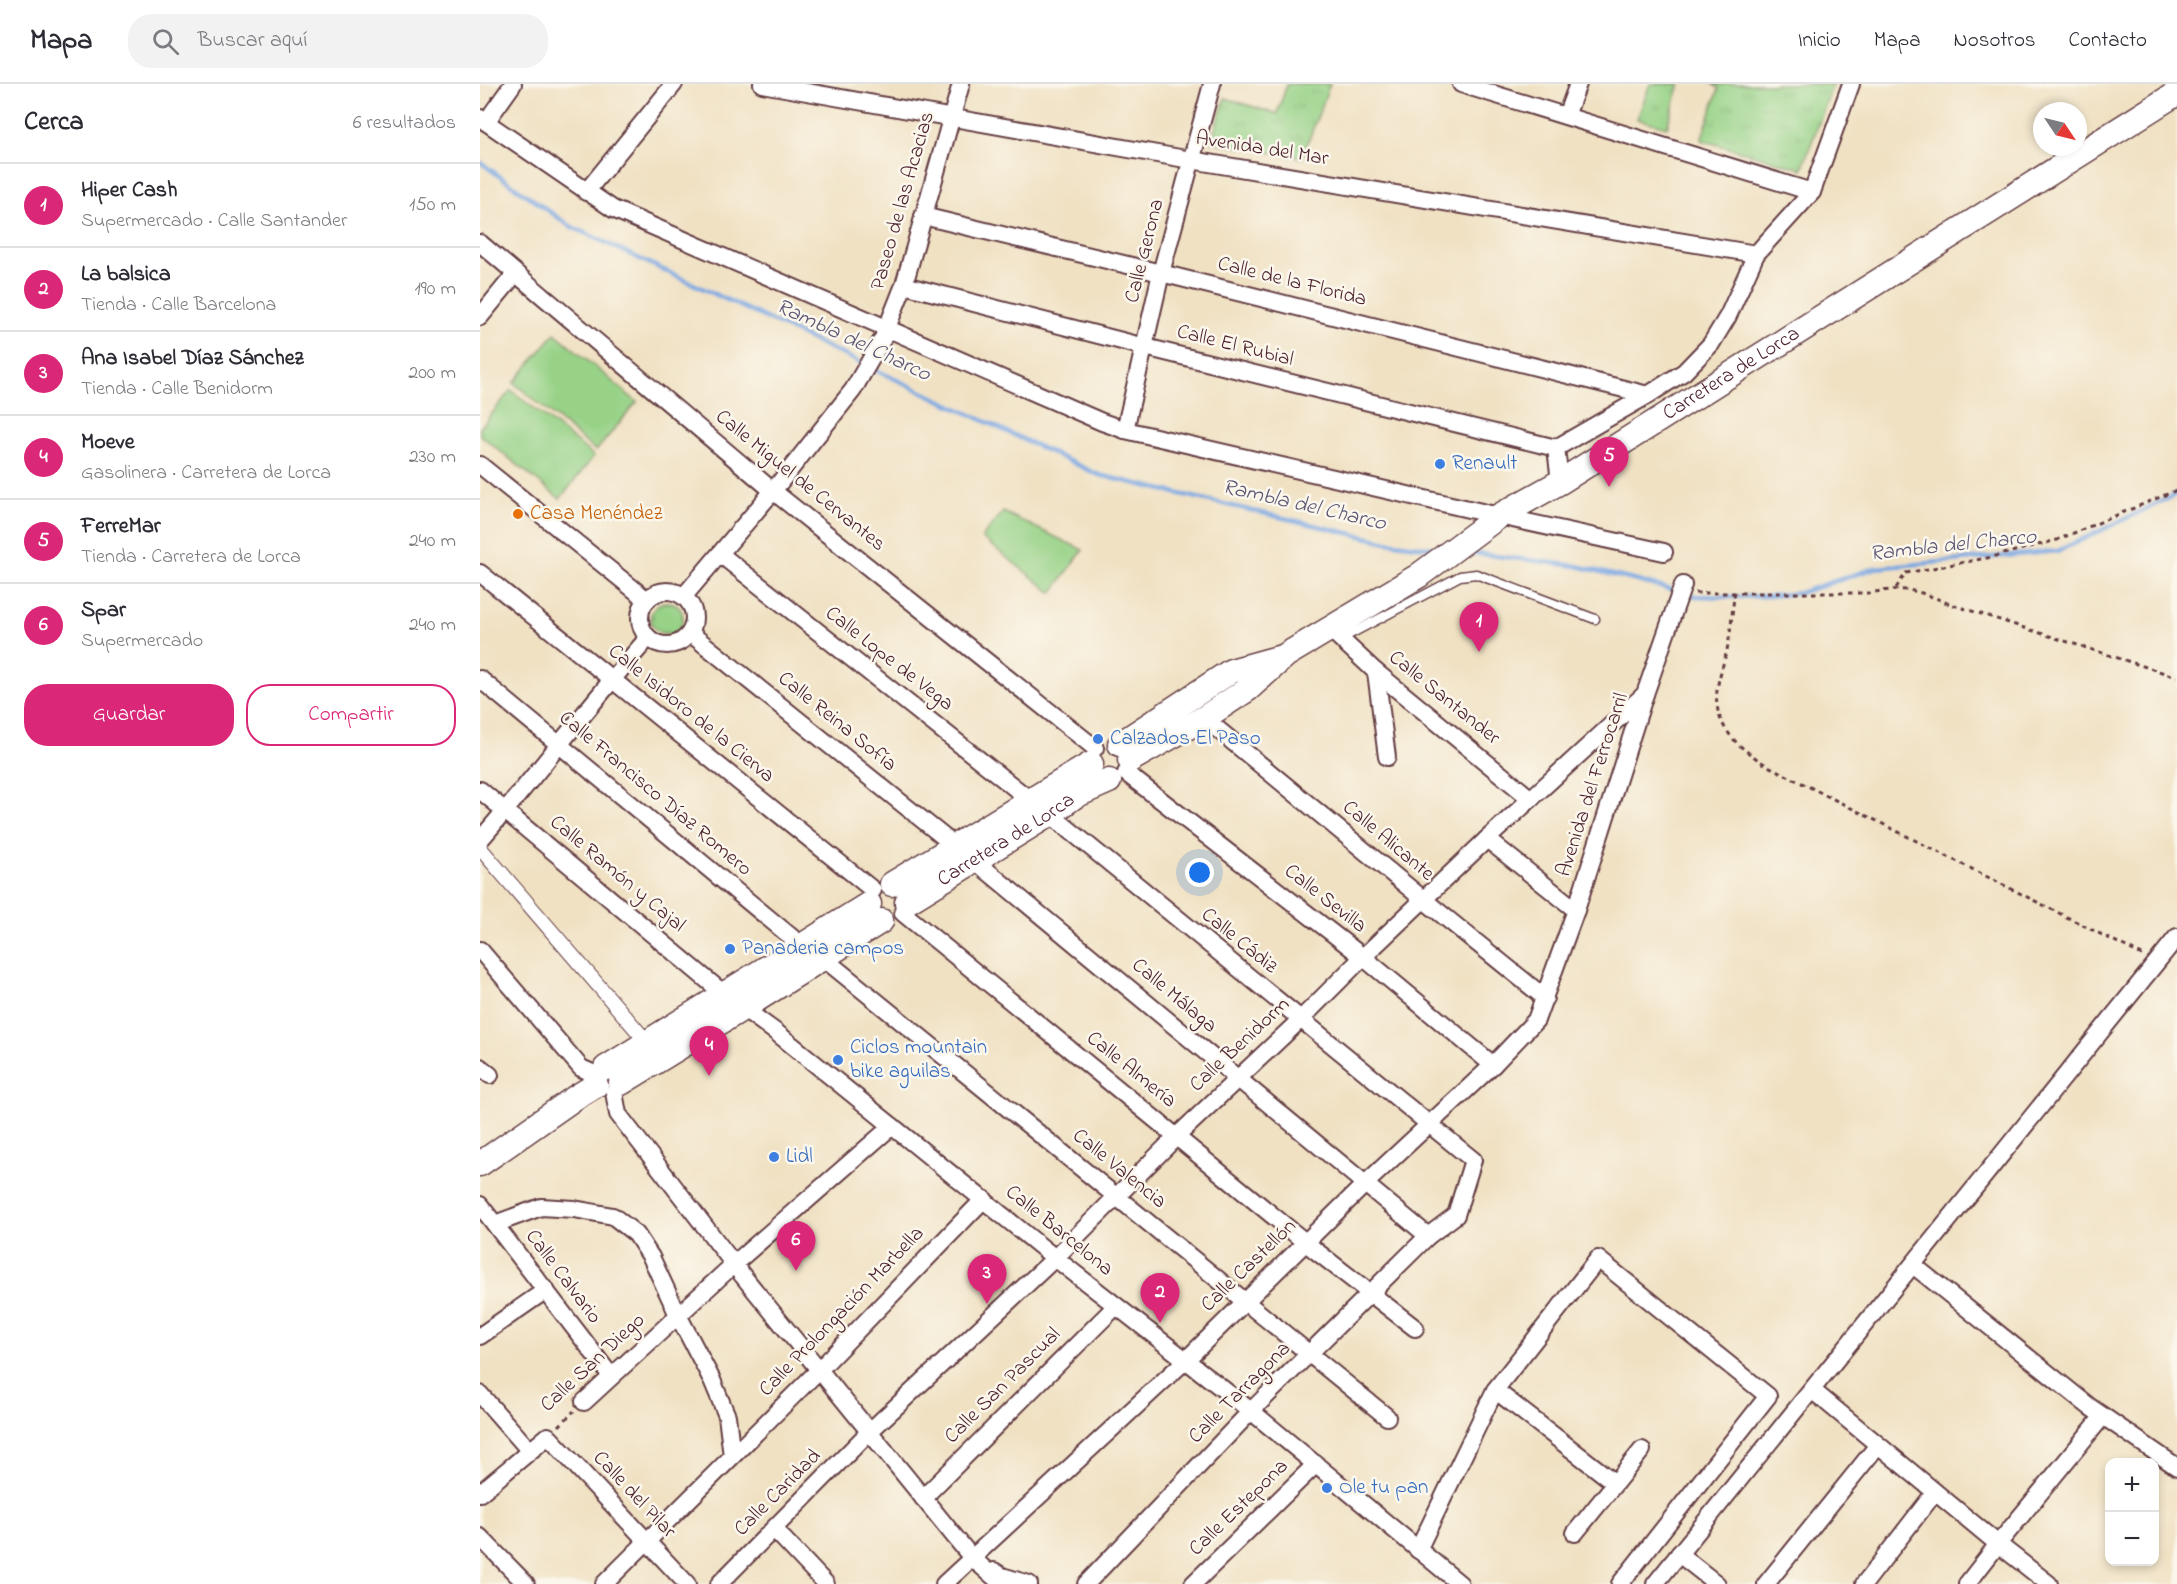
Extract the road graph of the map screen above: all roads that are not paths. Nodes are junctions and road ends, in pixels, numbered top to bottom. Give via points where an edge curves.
1 (513, 84) edge
2 (674, 84) edge
3 (762, 84) edge
4 (961, 84) edge
5 (1212, 84) edge
6 (1461, 84) edge
7 (1578, 84) edge
8 (1851, 84) edge
9 (2177, 93) edge
10 (1566, 116) junction
11 (951, 118) junction
12 (483, 120) edge
13 (1191, 160) junction
14 (586, 192) junction
15 (1812, 192) junction
16 (923, 216) junction
17 (480, 243) edge
18 (1756, 254) junction
19 (515, 273) junction
20 (1161, 273) junction
21 (904, 285) junction
22 (480, 317) edge
23 (885, 334) junction
24 (1145, 347) junction
25 (1648, 395) junction
26 (1125, 430) junction
27 (1556, 448) junction
28 (480, 465) edge
29 (1560, 482) junction
30 (773, 491) junction
31 (1494, 520) junction
32 (1664, 552) dead end
33 (720, 554) junction
34 (480, 573) edge
35 (1683, 585) road end
36 (684, 596) junction
37 (647, 600) junction
38 (1595, 619) dead end
39 (690, 633) junction
40 (1335, 634) junction
41 (648, 638) junction
42 (1286, 655) junction
43 (1376, 672) junction
44 (480, 679) edge
45 (612, 679) junction
46 (1645, 694) junction
47 (1204, 718) junction
48 (561, 745) junction
49 (1093, 756) junction
50 (1387, 757) dead end
51 (1121, 765) junction
52 (480, 790) edge
53 (1532, 799) junction
54 (1030, 800) junction
55 (506, 810) junction
56 (1050, 814) junction
57 (1487, 839) junction
58 (480, 840) edge
59 (480, 848) edge
60 (964, 853) junction
61 (1424, 900) junction
62 (887, 902) junction
63 (1576, 910) junction
64 (2177, 937) edge
65 (801, 945) junction
66 (480, 950) edge
67 (822, 957) junction
68 (1362, 957) junction
69 (724, 994) junction
70 (1545, 998) junction
71 (745, 1007) junction
72 (1300, 1020) junction
73 (647, 1042) junction
74 (1494, 1065) junction
75 (1239, 1078) junction
76 (607, 1081) junction
77 (1429, 1125) junction
78 (892, 1126) junction
79 (1176, 1136) junction
80 (480, 1164) edge
81 (1366, 1183) junction
82 (1117, 1196) junction
83 (984, 1199) junction
84 (480, 1205) edge
85 (495, 1224) junction
86 (1428, 1236) junction
87 (1306, 1242) junction
88 (1055, 1257) junction
89 (734, 1264) junction
90 (1913, 1265) junction
91 (546, 1290) junction
92 (1371, 1294) junction
93 (1245, 1300) junction
94 (1116, 1306) junction
95 (678, 1315) junction
96 (1415, 1328) dead end
97 (480, 1336) edge
98 (1311, 1354) junction
99 (1186, 1360) junction
100 (819, 1370) junction
101 (611, 1376) junction
102 (1495, 1390) junction
103 (1812, 1390) junction
104 (480, 1394) edge
105 (584, 1402) road end
106 (1251, 1411) junction
107 (2103, 1416) junction
108 (1387, 1417) dead end
109 (869, 1432) junction
110 (548, 1436) joint
111 (1878, 1445) junction
112 (530, 1450) junction
113 (1642, 1450) dead end
114 (732, 1455) junction
115 (1316, 1464) junction
116 (2177, 1467) edge
117 (1614, 1483) junction
118 (1935, 1492) junction
119 (480, 1493) edge
120 (923, 1498) junction
121 (775, 1530) junction
122 (1575, 1533) dead end
123 (480, 1537) edge
124 (645, 1542) junction
125 (1998, 1544) junction
126 (1418, 1550) junction
127 (1679, 1554) junction
128 (972, 1558) junction
129 (526, 1584) edge
130 (604, 1584) edge
131 (687, 1584) edge
132 (719, 1584) edge
133 (826, 1584) edge
134 (944, 1584) edge
135 (1002, 1584) edge
136 (1029, 1584) edge
137 (1086, 1584) edge
138 (1193, 1584) edge
139 (1460, 1584) edge
140 (1620, 1584) edge
141 (1655, 1584) edge
142 (1717, 1584) edge
143 (1767, 1584) edge
144 (1864, 1584) edge
145 (1968, 1584) edge
146 (2049, 1584) edge

1 - 12 street
2 - 14 street
3 - 11 street, Avenida del Mar
4 - 11 street, Paseo de las Acacias
5 - 13 street, Calle Gerona
6 - 10 street
7 - 10 street
8 - 15 street
9 - 29 main road, Carretera de Lorca
10 - 15 street
11 - 13 street, Avenida del Mar
11 - 16 street, Paseo de las Acacias
12 - 14 street
13 - 18 street, Avenida del Mar
13 - 20 street, Calle Gerona
14 - 23 street via 613,209
15 - 18 street
16 - 20 street, Calle de la Florida
16 - 21 street, Paseo de las Acacias
17 - 19 street, Calle Miguel de Cervantes
18 - 25 street via 1711,344 1684,372
19 - 22 street
19 - 30 street, Calle Miguel de Cervantes
20 - 24 street, Calle Gerona
20 - 25 street, Calle de la Florida
21 - 23 street, Paseo de las Acacias
21 - 24 street, Calle El Rubial
23 - 26 street
23 - 30 street, Paseo de las Acacias via 853,390
24 - 26 street, Calle Gerona
24 - 27 street, Calle El Rubial
25 - 27 street
26 - 31 street
27 - 29 street
28 - 37 street
29 - 31 main road, Carretera de Lorca
30 - 33 street, Paseo de las Acacias
30 - 49 street, Calle Miguel de Cervantes
31 - 32 street
31 - 40 main road, Carretera de Lorca
33 - 36 street, Paseo de las Acacias
33 - 54 street, Calle Lope de Vega
34 - 45 street, Calle Isidoro de la Cierva
35 - 46 street, Avenida del Ferrocarril
36 - 37 street via 665,591
36 - 39 street via 694,614
37 - 41 street via 640,621
38 - 40 lane via 1476,574 1460,576
39 - 41 street via 670,645
39 - 60 street, Calle Reina Sofía
40 - 42 main road, Carretera de Lorca
40 - 43 street, Calle Santander
41 - 45 street
42 - 47 main road, Carretera de Lorca via 1248,689
42 - 51 main road, Carretera de Lorca via 1231,671
43 - 50 street
43 - 53 street, Calle Santander
44 - 48 street, Calle Francisco Díaz Romero
45 - 48 street
45 - 62 street, Calle Isidoro de la Cierva
46 - 53 street, Calle Benidorm
46 - 63 street, Avenida del Ferrocarril
47 - 51 main road, Carretera de Lorca
47 - 61 street, Calle Alicante
48 - 55 street
48 - 65 street, Calle Francisco Díaz Romero
49 - 51 main road via 1109,742
49 - 51 main road via 1092,770 1098,777
49 - 54 main road, Carretera de Lorca
51 - 56 main road, Carretera de Lorca
51 - 68 street, Calle Sevilla
52 - 55 street, Calle Ramón y Cajal
53 - 57 street, Calle Benidorm
54 - 60 main road, Carretera de Lorca
55 - 58 street
55 - 69 street, Calle Ramón y Cajal
56 - 60 main road, Carretera de Lorca
56 - 72 street, Calle Cádiz
57 - 61 street, Calle Benidorm
57 - 63 street
59 - 73 street
60 - 62 main road, Carretera de Lorca
60 - 75 street, Calle Málaga
61 - 68 street, Calle Benidorm
61 - 70 street, Calle Alicante
62 - 65 main road, Carretera de Lorca
62 - 67 main road, Carretera de Lorca
62 - 79 street, Calle Almería
63 - 70 street, Avenida del Ferrocarril
64 - 90 street
65 - 69 main road, Carretera de Lorca
66 - 76 street via 581,1068
67 - 71 main road, Carretera de Lorca
67 - 82 street, Calle Valencia
68 - 72 street, Calle Benidorm
68 - 74 street, Calle Sevilla
69 - 71 street
69 - 73 main road, Carretera de Lorca
70 - 74 street, Calle Castellón via 1536,1020
71 - 76 main road, Carretera de Lorca
71 - 78 street, Calle Barcelona
72 - 75 street, Calle Benidorm
72 - 77 street, Calle Cádiz
73 - 76 main road, Carretera de Lorca
74 - 77 street, Calle Castellón
75 - 79 street, Calle Benidorm
75 - 81 street, Calle Málaga
76 - 80 main road via 576,1097
76 - 89 street via 618,1114
77 - 81 street, Calle Castellón
77 - 86 street, Calle Cádiz via 1473,1160 1456,1215
78 - 83 street, Calle Barcelona
78 - 89 street, Calle San Diego
79 - 82 street, Calle Benidorm
79 - 87 street, Calle Almería
81 - 86 street, Calle Málaga
81 - 87 street, Calle Castellón
82 - 88 street, Calle Benidorm
82 - 93 street, Calle Valencia
83 - 88 street, Calle Barcelona
83 - 100 street, Calle Prolongación Marbella
84 - 85 street, Calle Calvario
85 - 91 street, Calle Calvario
85 - 95 street via 541,1207 613,1216 636,1234
86 - 92 street, Calle Tarragona
87 - 92 street, Calle Almería
87 - 93 street, Calle Castellón
88 - 94 street, Calle Barcelona
88 - 109 street, Calle Benidorm
89 - 95 street, Calle San Diego
89 - 100 street
90 - 103 street
90 - 107 street
91 - 97 street
91 - 101 street, Calle Calvario
92 - 96 street, Calle Almería
92 - 98 street, Calle Tarragona
93 - 98 street, Calle Valencia
93 - 99 street, Calle Castellón
94 - 99 street, Calle Barcelona
94 - 120 street, Calle San Pascual
95 - 101 street, Calle San Diego
95 - 114 street via 727,1416
98 - 106 street, Calle Tarragona
98 - 108 street, Calle Valencia
99 - 106 street, Calle Barcelona
99 - 128 street, Calle Castellón
100 - 109 street
100 - 114 street, Calle Prolongación Marbella
101 - 105 street, Calle San Diego
102 - 117 street
102 - 126 street
102 - 140 street via 1598,1259 1768,1396
103 - 111 street
103 - 127 street
104 - 112 street
106 - 115 street, Calle Barcelona
106 - 137 street, Calle Tarragona
107 - 116 street
107 - 125 street
109 - 120 street
109 - 121 street, Calle Caridad
110 - 112 street, Calle San Diego
110 - 124 street, Calle del Pilar
111 - 118 street
111 - 143 street
112 - 119 street, Calle San Diego
113 - 117 street
114 - 124 street, Calle Prolongación Marbella
115 - 126 street, Calle Barcelona
115 - 138 street, Calle Estepona
117 - 122 street
118 - 125 street
118 - 144 street
120 - 128 street
121 - 132 street, Calle Caridad
121 - 133 street
123 - 129 street
124 - 130 street, Calle Prolongación Marbella
124 - 131 street, Calle del Pilar
125 - 145 street
125 - 146 street
126 - 139 street, Calle Barcelona
127 - 141 street
127 - 142 street
128 - 134 street, Calle Castellón
128 - 135 street
128 - 136 street via 1002,1576

